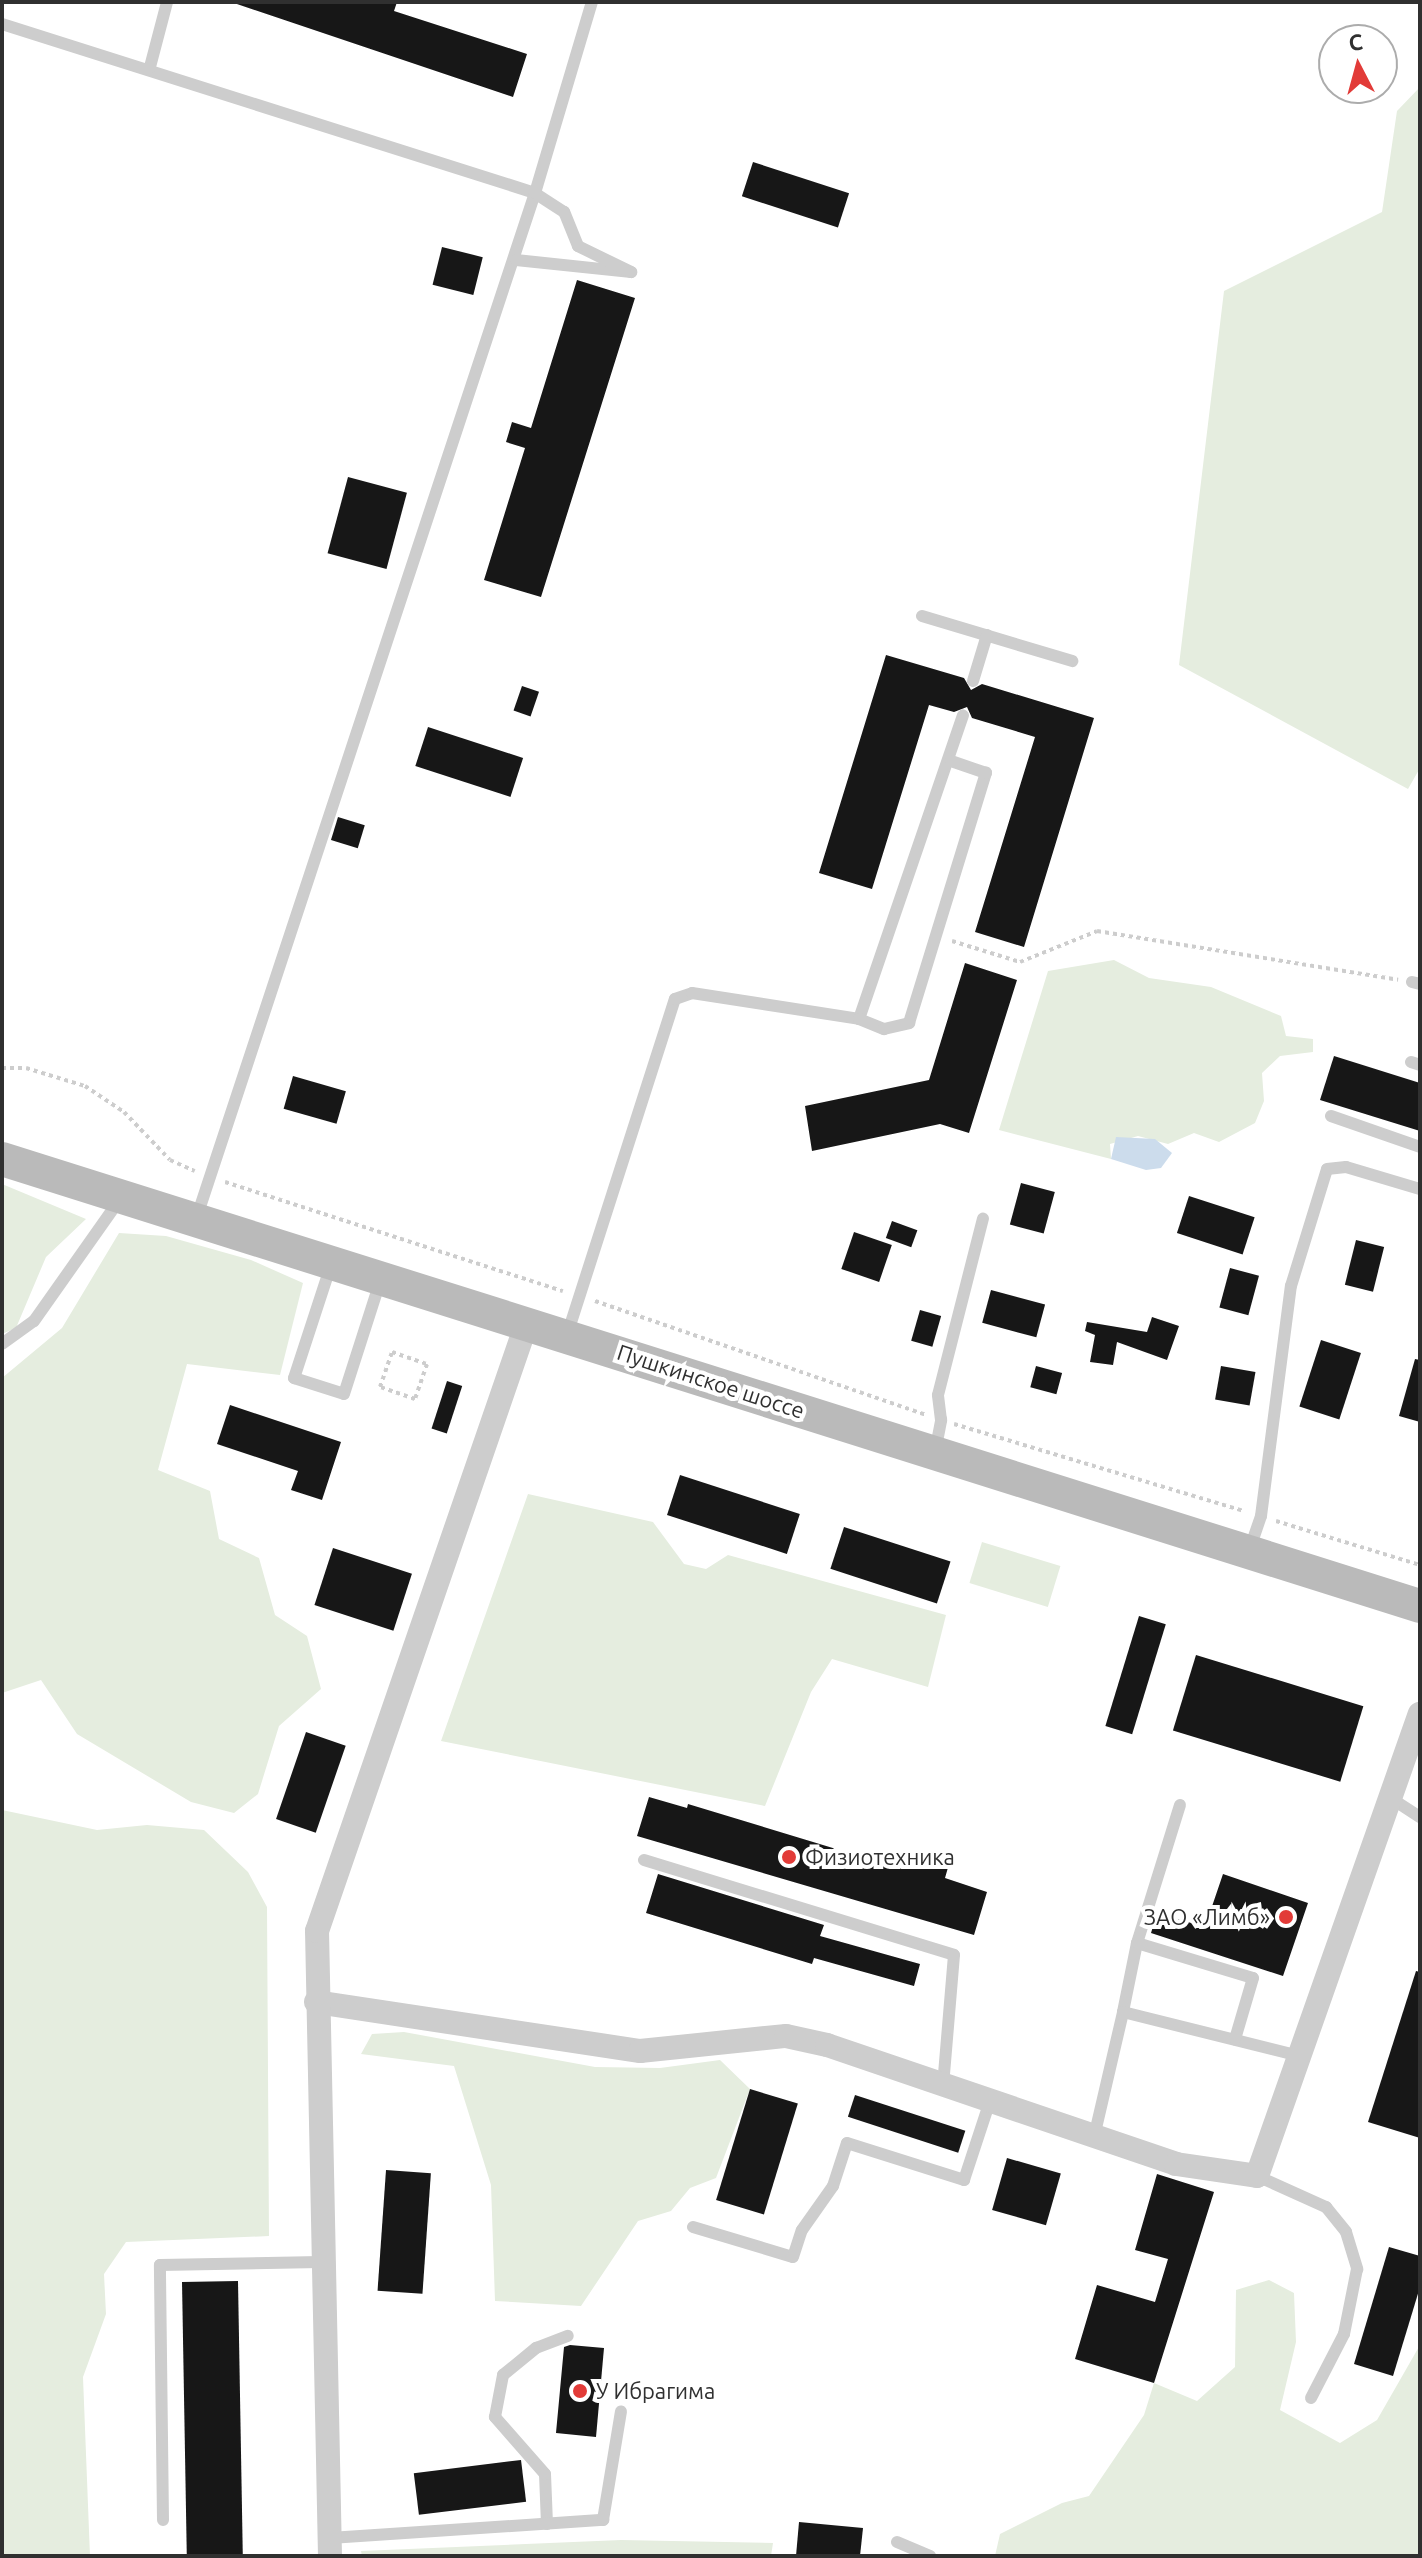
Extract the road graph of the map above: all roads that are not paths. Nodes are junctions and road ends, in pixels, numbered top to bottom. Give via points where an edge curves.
1 (167, 2) edge
2 (592, 2) edge
3 (2, 24) edge
4 (150, 67) junction
5 (535, 193) junction
6 (516, 260) junction
7 (922, 616) dead end
8 (987, 635) junction
9 (1072, 661) dead end
10 (973, 681) dead end
11 (963, 715) dead end
12 (951, 761) junction
13 (859, 1019) junction
14 (1331, 1116) dead end
15 (1420, 1147) edge
16 (2, 1159) edge
17 (1420, 1189) edge
18 (123, 1196) junction
19 (196, 1219) junction
20 (983, 1219) dead end
21 (332, 1262) junction
22 (382, 1277) junction
23 (527, 1322) junction
24 (567, 1335) junction
25 (2, 1344) edge
26 (938, 1436) junction
27 (1249, 1551) junction
28 (1420, 1606) edge
29 (1420, 1714) edge
30 (1389, 1797) junction
31 (1180, 1805) dead end
32 (1420, 1817) edge
33 (644, 1860) dead end
34 (1137, 1943) junction
35 (316, 2002) junction
36 (1123, 2012) junction
37 (1235, 2039) junction
38 (1300, 2056) junction
39 (943, 2085) junction
40 (990, 2101) junction
41 (1094, 2137) junction
42 (1257, 2176) junction
43 (693, 2227) dead end
44 (320, 2262) junction
45 (568, 2336) dead end
46 (1311, 2398) dead end
47 (621, 2411) dead end
48 (163, 2520) dead end
49 (547, 2524) junction
50 (897, 2542) dead end
51 (330, 2547) edge
52 (930, 2556) edge

1 - 4 lane
2 - 5 lane
3 - 4 lane
4 - 5 lane
5 - 6 lane
5 - 6 lane via 564,212 578,246 631,272
6 - 19 lane
7 - 8 lane
8 - 9 lane
8 - 10 lane
11 - 12 lane
12 - 13 lane
12 - 13 lane via 986,773 909,1023 884,1029
13 - 24 lane via 692,993 675,999
14 - 15 lane
16 - 18 main road, Пушкинское шоссе
17 - 27 lane via 1346,1167 1327,1169 1291,1286 1261,1516
18 - 19 main road, Пушкинское шоссе
18 - 25 lane via 34,1321
19 - 21 main road, Пушкинское шоссе
20 - 26 lane via 938,1395
21 - 22 main road, Пушкинское шоссе
21 - 22 lane via 294,1378 344,1394
22 - 23 main road, Пушкинское шоссе
23 - 24 main road, Пушкинское шоссе
23 - 35 street via 317,1931
24 - 26 main road, Пушкинское шоссе
26 - 27 main road, Пушкинское шоссе
27 - 28 main road, Пушкинское шоссе
29 - 30 street
30 - 32 lane
30 - 38 street
31 - 34 lane
33 - 39 lane via 954,1955
34 - 36 lane
34 - 37 lane via 1253,1978
35 - 39 street via 640,2051 786,2036
35 - 44 street
36 - 37 lane
36 - 41 lane
37 - 38 lane
38 - 42 street
39 - 40 street
40 - 41 street
40 - 43 lane via 964,2180 847,2143 833,2186 802,2230 793,2257
41 - 42 street via 1176,2164
42 - 46 lane via 1326,2207 1346,2232 1357,2269 1344,2334
44 - 48 lane via 160,2265
44 - 51 street
45 - 49 lane via 536,2348 503,2375 495,2417 545,2474
47 - 49 lane via 603,2520
49 - 51 lane
50 - 52 lane

